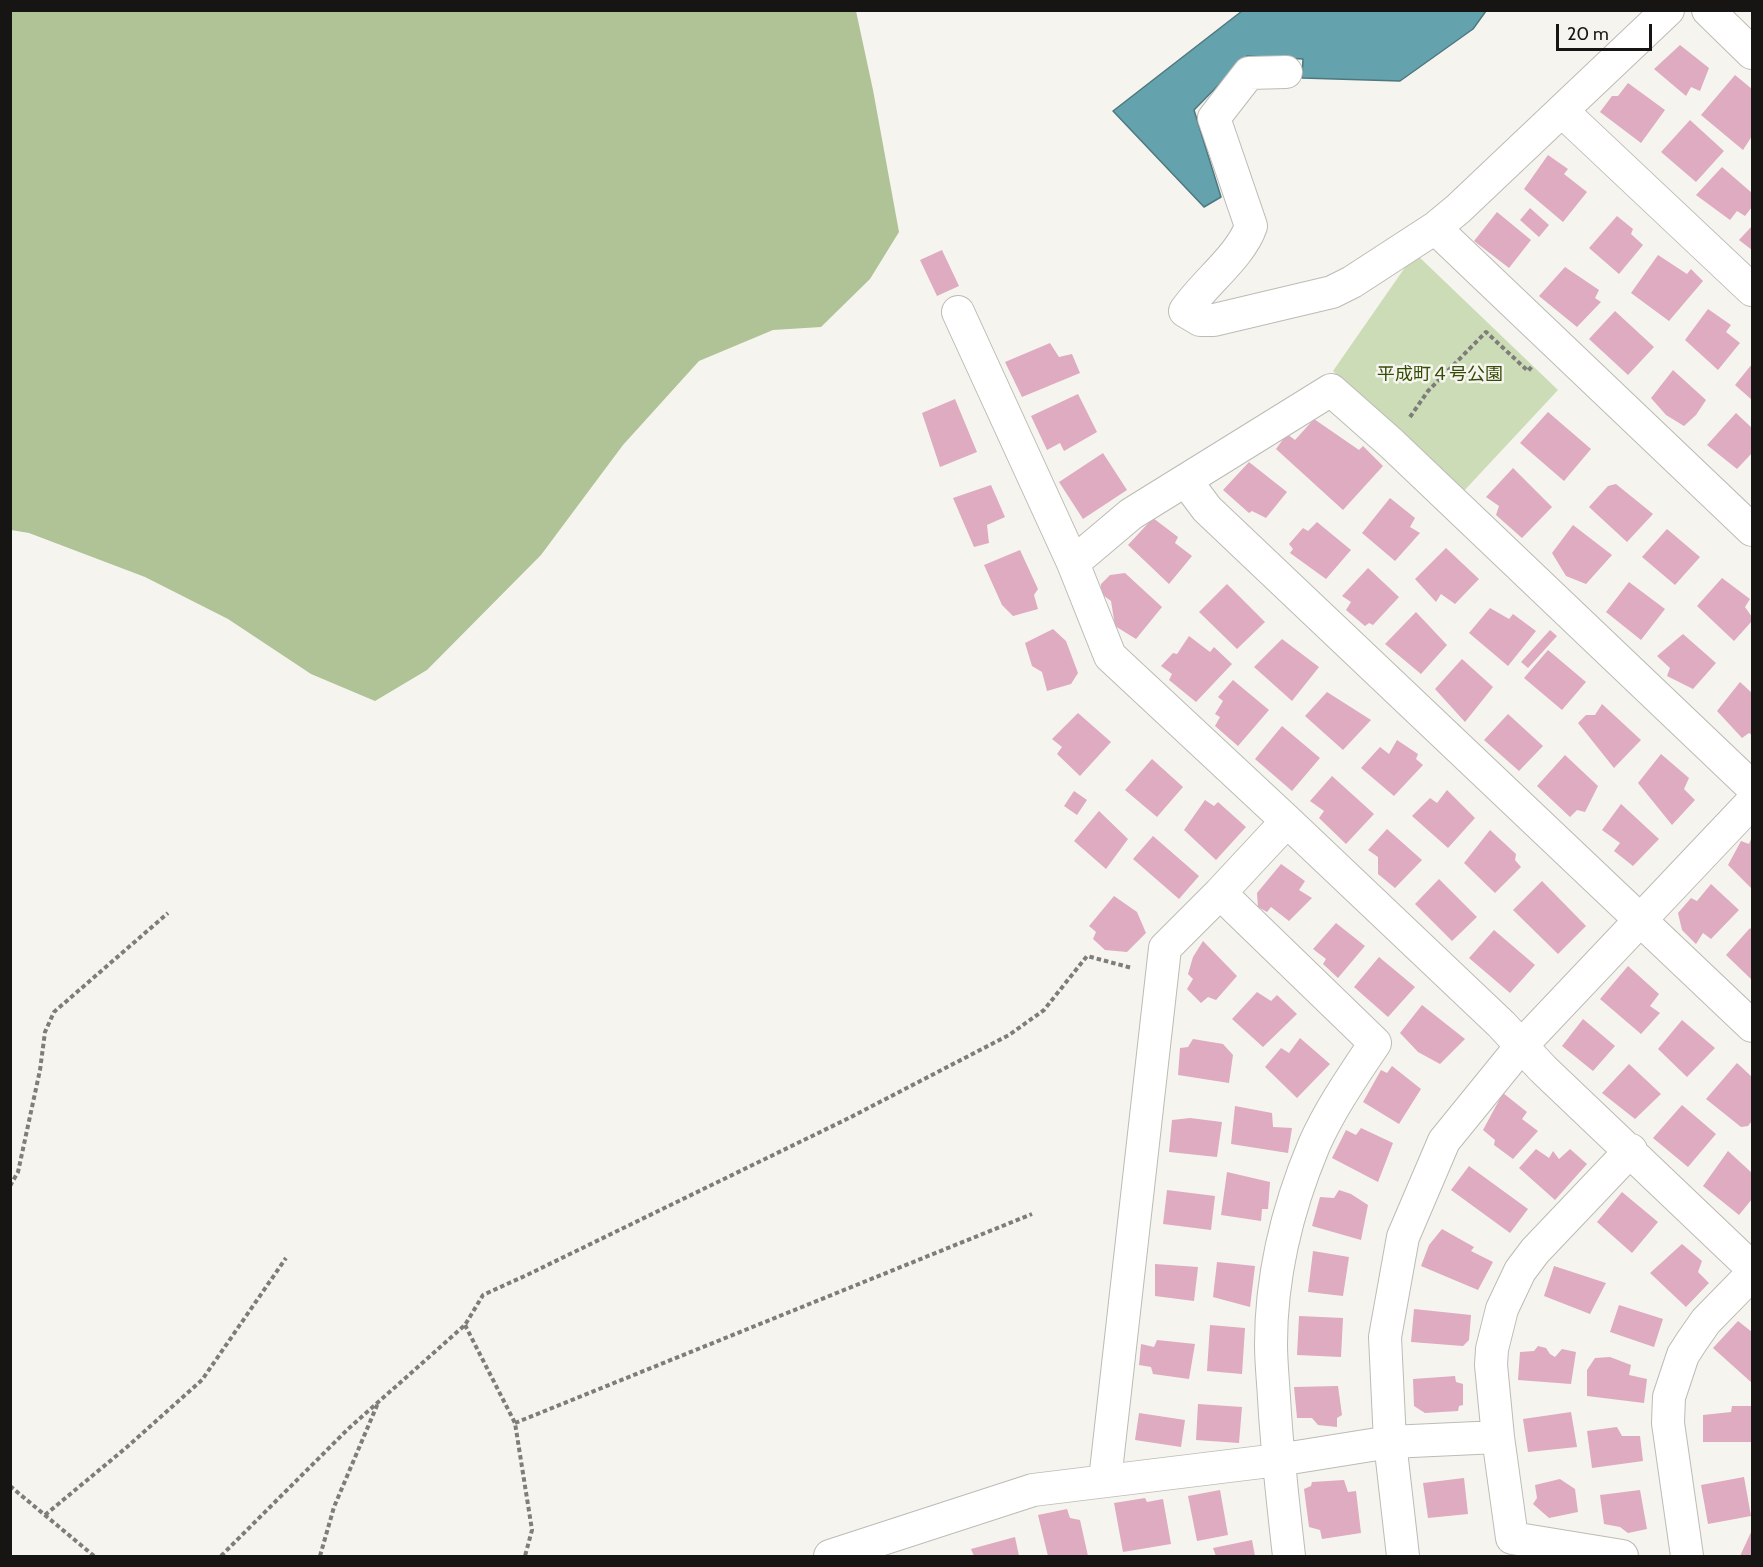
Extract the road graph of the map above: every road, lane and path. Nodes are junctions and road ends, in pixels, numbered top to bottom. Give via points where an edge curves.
1 (1668, 10) edge
2 (1708, 10) edge
3 (1752, 53) edge
4 (1286, 72) dead end
5 (1562, 111) junction
6 (1435, 228) junction
7 (1752, 290) edge
8 (958, 312) dead end
9 (1539, 358) dead end
10 (1392, 444) junction
11 (1186, 481) junction
12 (1752, 530) edge
13 (1073, 563) junction
14 (1752, 787) edge
15 (1752, 802) edge
16 (1287, 821) junction
17 (1220, 893) junction
18 (168, 913) dead end
19 (1641, 920) junction
20 (1162, 976) junction
21 (1752, 1026) edge
22 (1522, 1045) junction
23 (1630, 1150) junction
24 (10, 1186) edge
25 (1032, 1214) dead end
26 (286, 1258) dead end
27 (1752, 1268) edge
28 (1752, 1274) edge
29 (465, 1325) junction
30 (379, 1401) junction
31 (514, 1423) junction
32 (1498, 1437) junction
33 (1390, 1442) junction
34 (1278, 1460) junction
35 (1105, 1480) junction
36 (10, 1486) edge
37 (45, 1515) junction
38 (94, 1557) edge
39 (221, 1557) edge
40 (320, 1557) edge
41 (525, 1557) edge
42 (830, 1557) edge
43 (1289, 1557) edge
44 (1403, 1557) edge
45 (1622, 1557) edge
46 (1687, 1557) edge

1 - 5 street
2 - 3 street
4 - 6 street via 1249,73 1214,118 1251,226 1247,239 1185,311 1200,320 1214,320 1332,292
5 - 6 street
5 - 7 street
6 - 12 street
8 - 13 street
9 - 10 path via 1528,371 1486,332 1428,391
10 - 11 street via 1331,390
10 - 14 street
11 - 13 street via 1131,514
11 - 19 street via 1208,509
13 - 16 street via 1110,656
15 - 19 street
16 - 17 street
16 - 22 street
17 - 20 street via 1165,948
17 - 34 street via 1375,1043 1315,1144 1287,1221 1278,1265 1271,1344
18 - 24 path via 54,1012 45,1032 18,1172
19 - 21 street
19 - 22 street
20 - 29 path via 1087,956 1044,1010 1009,1035 849,1118 483,1294
20 - 35 street
22 - 23 street
22 - 33 street via 1444,1141 1403,1237 1385,1337
23 - 27 street
23 - 32 street via 1535,1251 1510,1291 1492,1349
25 - 31 path
26 - 37 path via 202,1380
28 - 46 street via 1692,1341 1683,1355 1670,1397 1668,1423
29 - 30 path
29 - 31 path
30 - 39 path
30 - 40 path via 334,1507
31 - 41 path via 532,1530
32 - 33 street
32 - 45 street via 1512,1538
33 - 34 street
33 - 44 street
34 - 35 street
34 - 43 street
35 - 42 street via 1033,1490
36 - 37 path
37 - 38 path

